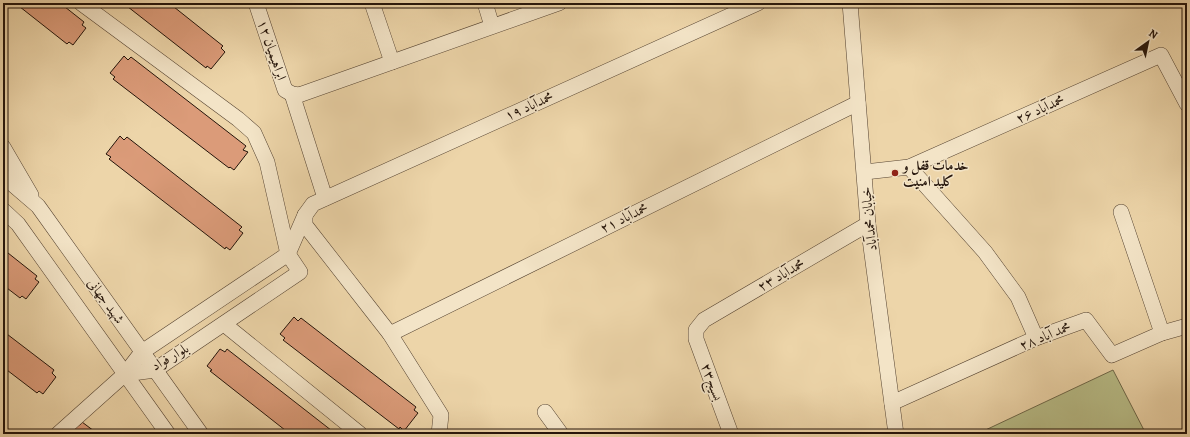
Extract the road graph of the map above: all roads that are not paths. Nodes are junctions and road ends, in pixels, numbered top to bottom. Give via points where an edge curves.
1 (81, 3) edge
2 (256, 3) edge
3 (372, 3) edge
4 (485, 3) edge
5 (559, 3) edge
6 (758, 3) edge
7 (850, 3) edge
8 (492, 26) junction
9 (392, 62) junction
10 (292, 94) junction
11 (858, 103) junction
12 (1187, 104) edge
13 (3, 147) edge
14 (909, 167) junction
15 (865, 172) junction
16 (3, 176) edge
17 (325, 198) junction
18 (38, 206) junction
19 (3, 210) edge
20 (1121, 212) dead end
21 (305, 215) junction
22 (868, 224) junction
23 (288, 254) junction
24 (224, 324) junction
25 (1187, 326) edge
26 (696, 330) joint
27 (1162, 333) junction
28 (390, 334) junction
29 (1036, 338) junction
30 (142, 352) junction
31 (155, 370) junction
32 (125, 374) junction
33 (892, 403) junction
34 (545, 412) dead end
35 (58, 434) edge
36 (168, 434) edge
37 (201, 434) edge
38 (360, 434) edge
39 (440, 434) edge
40 (561, 434) edge
41 (731, 434) edge
42 (896, 434) edge

1 - 23 street via 254,133 268,162
2 - 10 street, ابراهیمیان ۱۲ via 285,90
3 - 9 street
4 - 8 street
5 - 8 street
6 - 17 street, محمدآباد ۱۹
7 - 11 street, خیابان محمدآباد
8 - 9 street
9 - 10 street via 299,95
10 - 17 street, ابراهیمیان ۱۲
11 - 15 street, خیابان محمدآباد
11 - 28 street, محمدآباد ۲۱
12 - 14 street, محمدآباد ۲۶ via 1160,55
13 - 18 street
14 - 15 street, محمدآباد ۲۶
14 - 29 street via 985,252 1018,297
15 - 22 street, خیابان محمدآباد
16 - 18 street, شهید جهانی
17 - 21 street, محمدآباد ۱۹ via 312,204
18 - 30 street, شهید جهانی
19 - 32 street, شهید جهانی via 18,224
20 - 27 street
21 - 23 street
21 - 28 street via 305,225
22 - 26 street, محمدآباد ۲۳ via 704,320
22 - 33 street, خیابان محمدآباد
23 - 24 street, بلوار فواد via 300,272
23 - 30 street, بلوار فواد
24 - 31 street, بلوار فواد
24 - 38 street
25 - 27 street, محمد آباد ۲۸
26 - 41 street, بسیج۲۳ via 696,339
27 - 29 street, محمد آباد ۲۸ via 1112,354 1086,320
28 - 39 street via 441,415
29 - 33 street, محمد آباد ۲۸
30 - 31 street, شهید جهانی
30 - 32 street, بلوار فواد
31 - 32 street, بلوار فواد
31 - 37 street, شهید جهانی
32 - 35 street
32 - 36 street, شهید جهانی
33 - 42 street, خیابان محمدآباد
34 - 40 street

